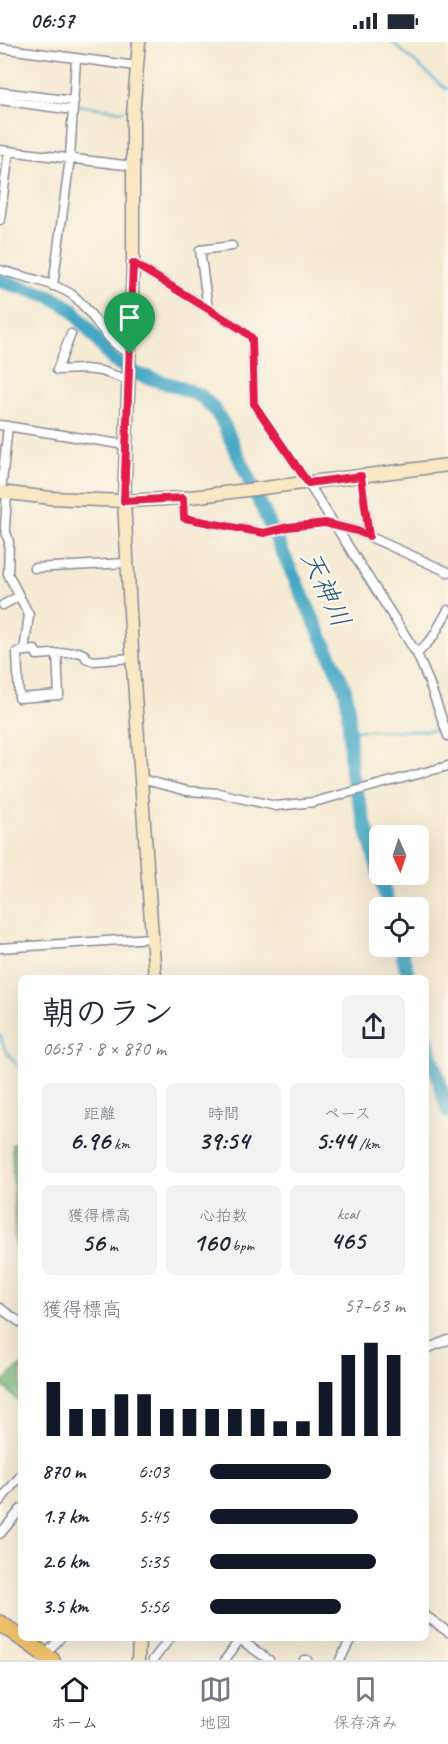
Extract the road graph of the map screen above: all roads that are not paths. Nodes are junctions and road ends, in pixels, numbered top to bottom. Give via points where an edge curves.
1 (139, 42) edge
2 (0, 48) edge
3 (76, 58) junction
4 (136, 66) junction
5 (0, 92) edge
6 (0, 100) edge
7 (73, 105) junction
8 (4, 150) edge
9 (70, 158) junction
10 (133, 166) junction
11 (0, 220) edge
12 (232, 246) dead end
13 (133, 263) junction
14 (0, 270) edge
15 (53, 286) junction
16 (208, 309) junction
17 (71, 334) dead end
18 (130, 354) junction
19 (128, 380) junction
20 (4, 425) edge
21 (126, 445) junction
22 (448, 465) edge
23 (361, 476) junction
24 (308, 483) junction
25 (3, 492) edge
26 (183, 498) junction
27 (124, 501) junction
28 (335, 525) junction
29 (3, 532) edge
30 (369, 536) junction
31 (127, 563) junction
32 (34, 568) dead end
33 (448, 572) edge
34 (4, 574) edge
35 (19, 597) junction
36 (3, 605) dead end
37 (448, 610) edge
38 (24, 651) junction
39 (57, 654) junction
40 (417, 654) junction
41 (133, 658) junction
42 (448, 736) edge
43 (448, 766) edge
44 (141, 779) junction
45 (152, 938) junction
46 (0, 948) edge
47 (155, 975) edge
48 (0, 1308) edge
49 (18, 1321) edge
50 (448, 1340) edge
51 (429, 1348) edge
52 (18, 1479) edge
53 (0, 1501) edge
54 (18, 1513) edge
55 (0, 1534) edge
56 (429, 1618) edge
57 (0, 1623) edge
58 (448, 1632) edge
59 (18, 1636) edge
60 (25, 1641) edge
61 (58, 1641) edge
62 (139, 1641) edge
63 (168, 1641) edge
64 (238, 1641) edge
65 (242, 1641) edge
66 (350, 1641) edge
67 (49, 1658) edge
68 (138, 1660) edge
69 (153, 1660) edge
70 (225, 1660) edge
71 (268, 1660) edge
72 (340, 1660) edge

1 - 4 street
2 - 3 street
3 - 4 street
3 - 7 street
4 - 10 street
5 - 7 street
6 - 7 street
7 - 9 street
8 - 9 street
8 - 11 street
9 - 10 street
9 - 15 street
10 - 13 street
12 - 16 street via 200,250
13 - 16 street
13 - 18 street
14 - 15 street
15 - 18 street via 73,295 112,341
16 - 24 street via 252,338 254,404
17 - 19 street via 57,370 101,371
18 - 19 street
19 - 21 street
20 - 21 street
20 - 25 street
21 - 27 street
22 - 23 street
23 - 24 street
23 - 30 street
24 - 26 street
24 - 28 street
25 - 27 street
25 - 29 street
26 - 27 street
26 - 28 street via 184,518 264,533 288,527
27 - 31 street
28 - 30 street
28 - 40 street
29 - 34 street via 9,542
30 - 33 street
31 - 32 street
31 - 41 street
34 - 35 street
35 - 36 street
35 - 38 street via 29,615
37 - 40 street via 433,637
38 - 39 street
38 - 39 street via 17,652 19,698 60,696
39 - 41 street via 79,652 93,661
40 - 42 street
41 - 44 street
43 - 44 street via 314,801 276,806
44 - 45 street
45 - 46 street
45 - 47 street
48 - 49 street
50 - 51 street
52 - 53 street
54 - 55 street
56 - 58 street
57 - 59 highway
60 - 67 highway
61 - 67 street
62 - 68 street
63 - 69 street
64 - 70 street
65 - 71 street
66 - 72 street

